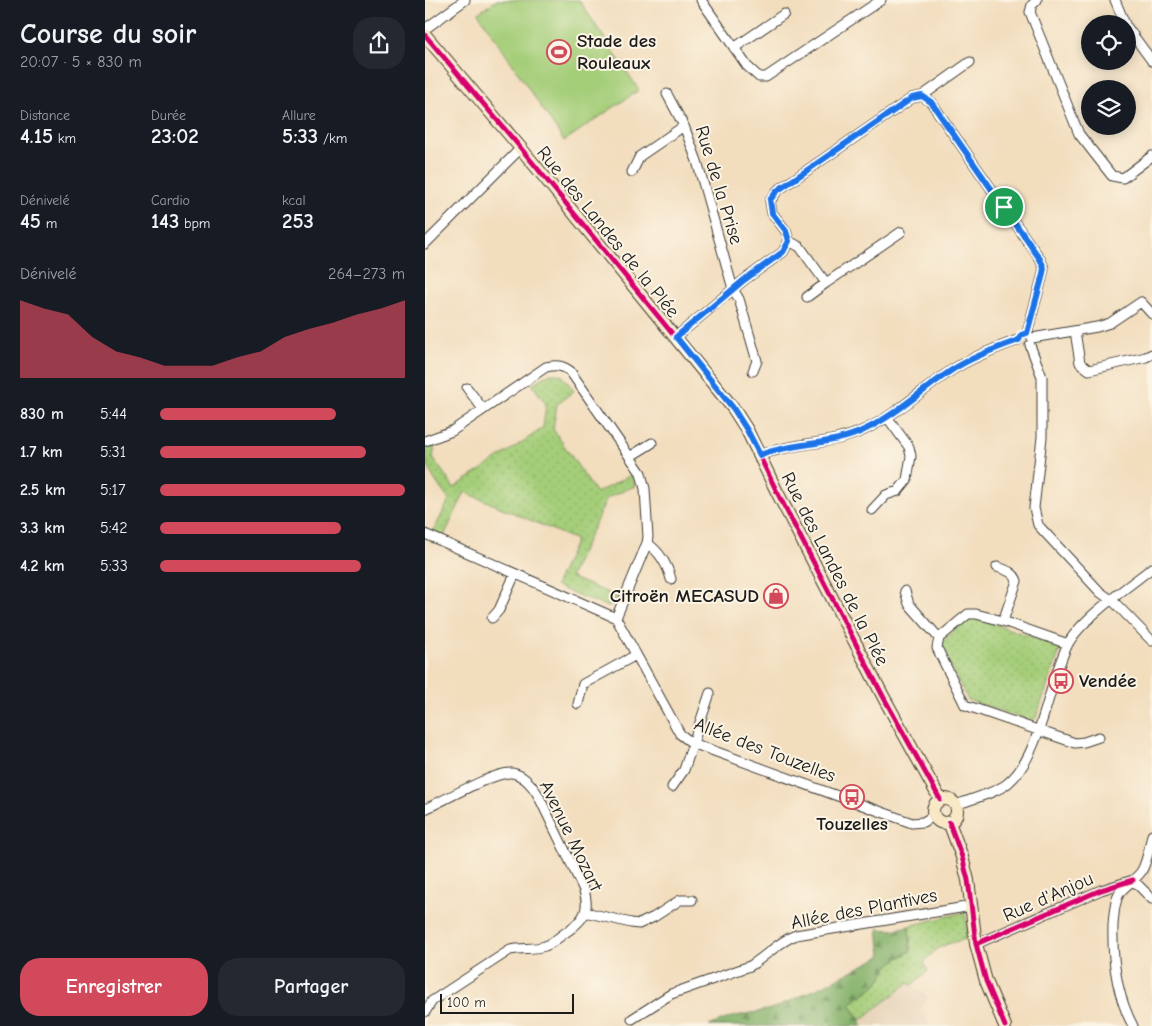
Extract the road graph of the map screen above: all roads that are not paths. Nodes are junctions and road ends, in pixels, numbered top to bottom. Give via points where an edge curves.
1 (465, 0) edge
2 (701, 0) edge
3 (881, 0) edge
4 (1037, 0) edge
5 (1115, 0) edge
6 (784, 14) dead end
7 (1121, 15) edge
8 (425, 29) edge
9 (425, 35) edge
10 (1136, 40) edge
11 (734, 48) junction
12 (1152, 61) edge
13 (970, 62) dead end
14 (667, 94) dead end
15 (922, 96) junction
16 (684, 126) junction
17 (521, 148) junction
18 (1152, 156) edge
19 (632, 172) dead end
20 (901, 232) dead end
21 (789, 241) junction
22 (425, 244) edge
23 (826, 284) junction
24 (733, 289) junction
25 (807, 297) dead end
26 (1152, 314) edge
27 (1075, 331) junction
28 (676, 337) junction
29 (1030, 339) junction
30 (1152, 354) edge
31 (753, 371) dead end
32 (467, 388) dead end
33 (483, 409) junction
34 (887, 417) junction
35 (425, 440) edge
36 (652, 443) dead end
37 (760, 455) junction
38 (631, 456) junction
39 (872, 510) dead end
40 (425, 534) edge
41 (647, 543) junction
42 (997, 567) dead end
43 (1152, 568) edge
44 (515, 574) junction
45 (671, 580) dead end
46 (905, 591) dead end
47 (1112, 600) junction
48 (492, 618) dead end
49 (616, 618) junction
50 (1003, 621) junction
51 (939, 638) junction
52 (1152, 641) edge
53 (1068, 644) junction
54 (636, 655) junction
55 (711, 693) dead end
56 (578, 704) dead end
57 (1038, 731) junction
58 (1099, 737) dead end
59 (693, 743) junction
60 (672, 787) dead end
61 (940, 799) junction
62 (956, 805) junction
63 (425, 809) edge
64 (933, 816) junction
65 (949, 822) junction
66 (1152, 835) edge
67 (1133, 880) junction
68 (1152, 899) edge
69 (692, 900) dead end
70 (972, 906) junction
71 (585, 912) junction
72 (977, 944) junction
73 (425, 1012) edge
74 (632, 1018) dead end
75 (1005, 1026) edge
76 (1133, 1026) edge

1 - 8 street
2 - 11 street
3 - 11 street via 766,78 753,73
4 - 18 street via 1030,12 1079,134 1112,176 1123,178
5 - 7 street
6 - 11 street
9 - 17 street, Rue des Landes de la Plée
10 - 12 street
13 - 15 street
14 - 16 street, Rue de la Prise
15 - 21 street via 912,98 777,191 770,200 772,213 786,231
15 - 29 street via 931,102 1044,268
16 - 19 street via 640,156
16 - 24 street, Rue de la Prise
17 - 22 street
17 - 28 street, Rue des Landes de la Plée
20 - 23 street
21 - 23 street via 800,247
21 - 24 street via 783,252
23 - 25 street
24 - 28 street
24 - 31 street, Rue de la Prise via 757,360
26 - 27 street via 1141,302 1110,323
27 - 29 street
27 - 30 street via 1080,363 1089,370
28 - 37 street, Rue des Landes de la Plée via 733,408
29 - 34 street via 1026,346 1022,346 1019,340 966,362
29 - 47 street via 1042,377 1042,437 1034,508 1038,525 1100,592
32 - 33 street
33 - 35 street via 452,431
33 - 38 street via 546,367 563,366 570,370
34 - 37 street via 846,436
34 - 39 street via 909,447 911,456 907,480 898,491 885,495
36 - 38 street
37 - 61 street, Rue des Landes de la Plée via 872,676
38 - 41 street via 641,473 645,489
40 - 44 street
41 - 45 street via 656,549 668,568
41 - 49 street
42 - 50 street via 1011,572 1017,581
43 - 47 street
44 - 48 street
44 - 49 street
46 - 51 street via 909,604
47 - 52 street
47 - 53 street via 1091,617
49 - 54 street, Allée des Touzelles
50 - 51 street via 968,614
50 - 53 street
51 - 57 street via 940,658 965,705
53 - 57 street
54 - 56 street via 583,684
54 - 59 street, Allée des Touzelles via 680,734
55 - 59 street
57 - 58 street via 1075,743
57 - 62 street via 1022,768 1007,784
59 - 60 street via 684,770
59 - 64 street, Allée des Touzelles via 912,823 923,822
61 - 62 street via 951,800
61 - 64 street via 932,808
62 - 65 street via 956,817
63 - 71 street, Avenue Mozart via 497,775 510,773 521,776 538,795 583,888 587,904
64 - 65 street via 938,822
65 - 70 street via 962,857
66 - 67 street via 1145,862
67 - 68 street
67 - 72 street, Rue d'Anjou via 1101,890
67 - 76 street via 1117,900 1112,954 1118,986
69 - 71 street via 680,900 639,924
70 - 72 street
70 - 74 street, Allée des Plantives via 796,935 784,940 750,966 671,994
71 - 73 street, Avenue Mozart via 573,928 546,946 511,950 432,1002
72 - 75 street via 986,981

